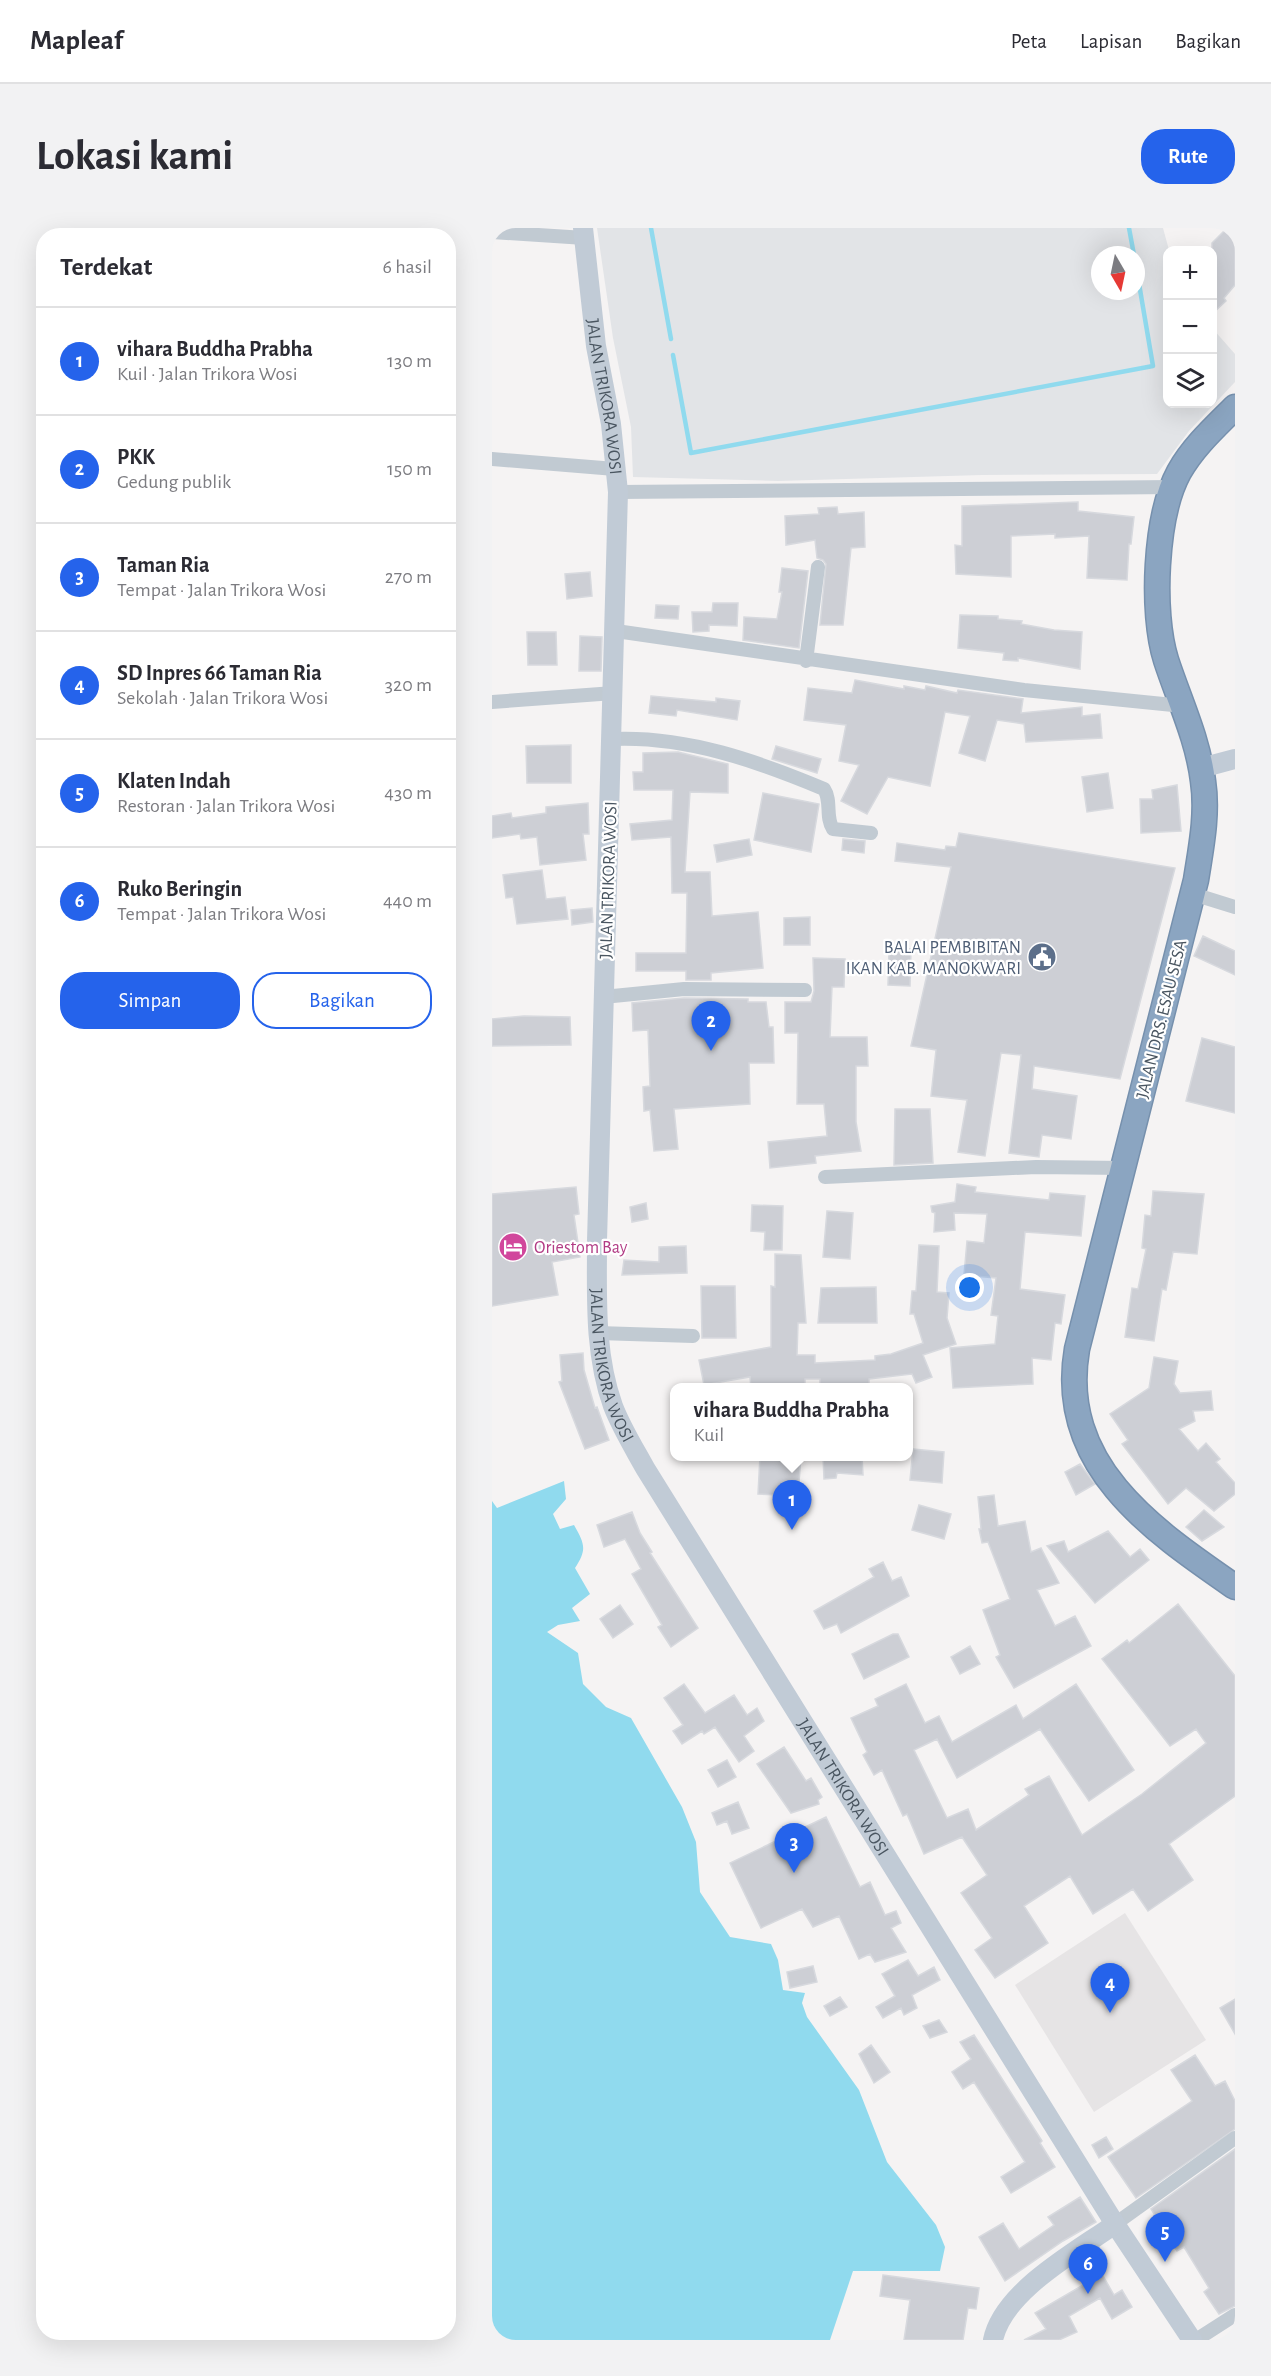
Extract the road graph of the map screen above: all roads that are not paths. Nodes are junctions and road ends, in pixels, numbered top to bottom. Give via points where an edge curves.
1 (492, 232) edge
2 (584, 233) edge
3 (1235, 407) edge
4 (492, 459) edge
5 (615, 469) junction
6 (1173, 487) junction
7 (618, 492) junction
8 (819, 567) dead end
9 (616, 631) junction
10 (806, 661) junction
11 (614, 693) junction
12 (492, 702) edge
13 (1183, 706) junction
14 (613, 739) junction
15 (1235, 759) edge
16 (1201, 768) junction
17 (871, 832) dead end
18 (1192, 894) junction
19 (1235, 907) edge
20 (805, 990) dead end
21 (603, 997) junction
22 (1124, 1168) junction
23 (825, 1177) dead end
24 (598, 1333) junction
25 (693, 1336) dead end
26 (1235, 1587) edge
27 (1235, 2138) edge
28 (1115, 2224) junction
29 (1235, 2314) edge
30 (993, 2340) edge
31 (1194, 2340) edge

1 - 2 street
2 - 5 street, JALAN TRIKORA WOSI
3 - 6 highway, JALAN DRS. ESAU SESA via 1195,448
4 - 5 street
5 - 7 street, JALAN TRIKORA WOSI
6 - 7 street
6 - 13 highway, JALAN DRS. ESAU SESA via 1160,541 1157,596 1162,645
7 - 9 street, JALAN TRIKORA WOSI
8 - 10 street
9 - 10 street
9 - 11 street, JALAN TRIKORA WOSI
10 - 13 street
11 - 12 street
11 - 14 street, JALAN TRIKORA WOSI
13 - 16 highway, JALAN DRS. ESAU SESA
14 - 17 street via 639,738 700,747 754,762 825,789 833,829
14 - 21 street, JALAN TRIKORA WOSI
15 - 16 street
16 - 18 highway, JALAN DRS. ESAU SESA via 1204,824
18 - 19 street
18 - 22 highway, JALAN DRS. ESAU SESA
20 - 21 street via 684,989
21 - 24 street, JALAN TRIKORA WOSI
22 - 23 street via 1036,1167
22 - 26 highway, JALAN DRS. ESAU SESA via 1077,1349 1075,1412 1095,1460 1134,1509 1159,1533
24 - 25 street
24 - 28 street, JALAN TRIKORA WOSI via 613,1407 645,1468
27 - 28 street
28 - 30 street via 1007,2307
28 - 31 street, JALAN TRIKORA WOSI
29 - 31 street

